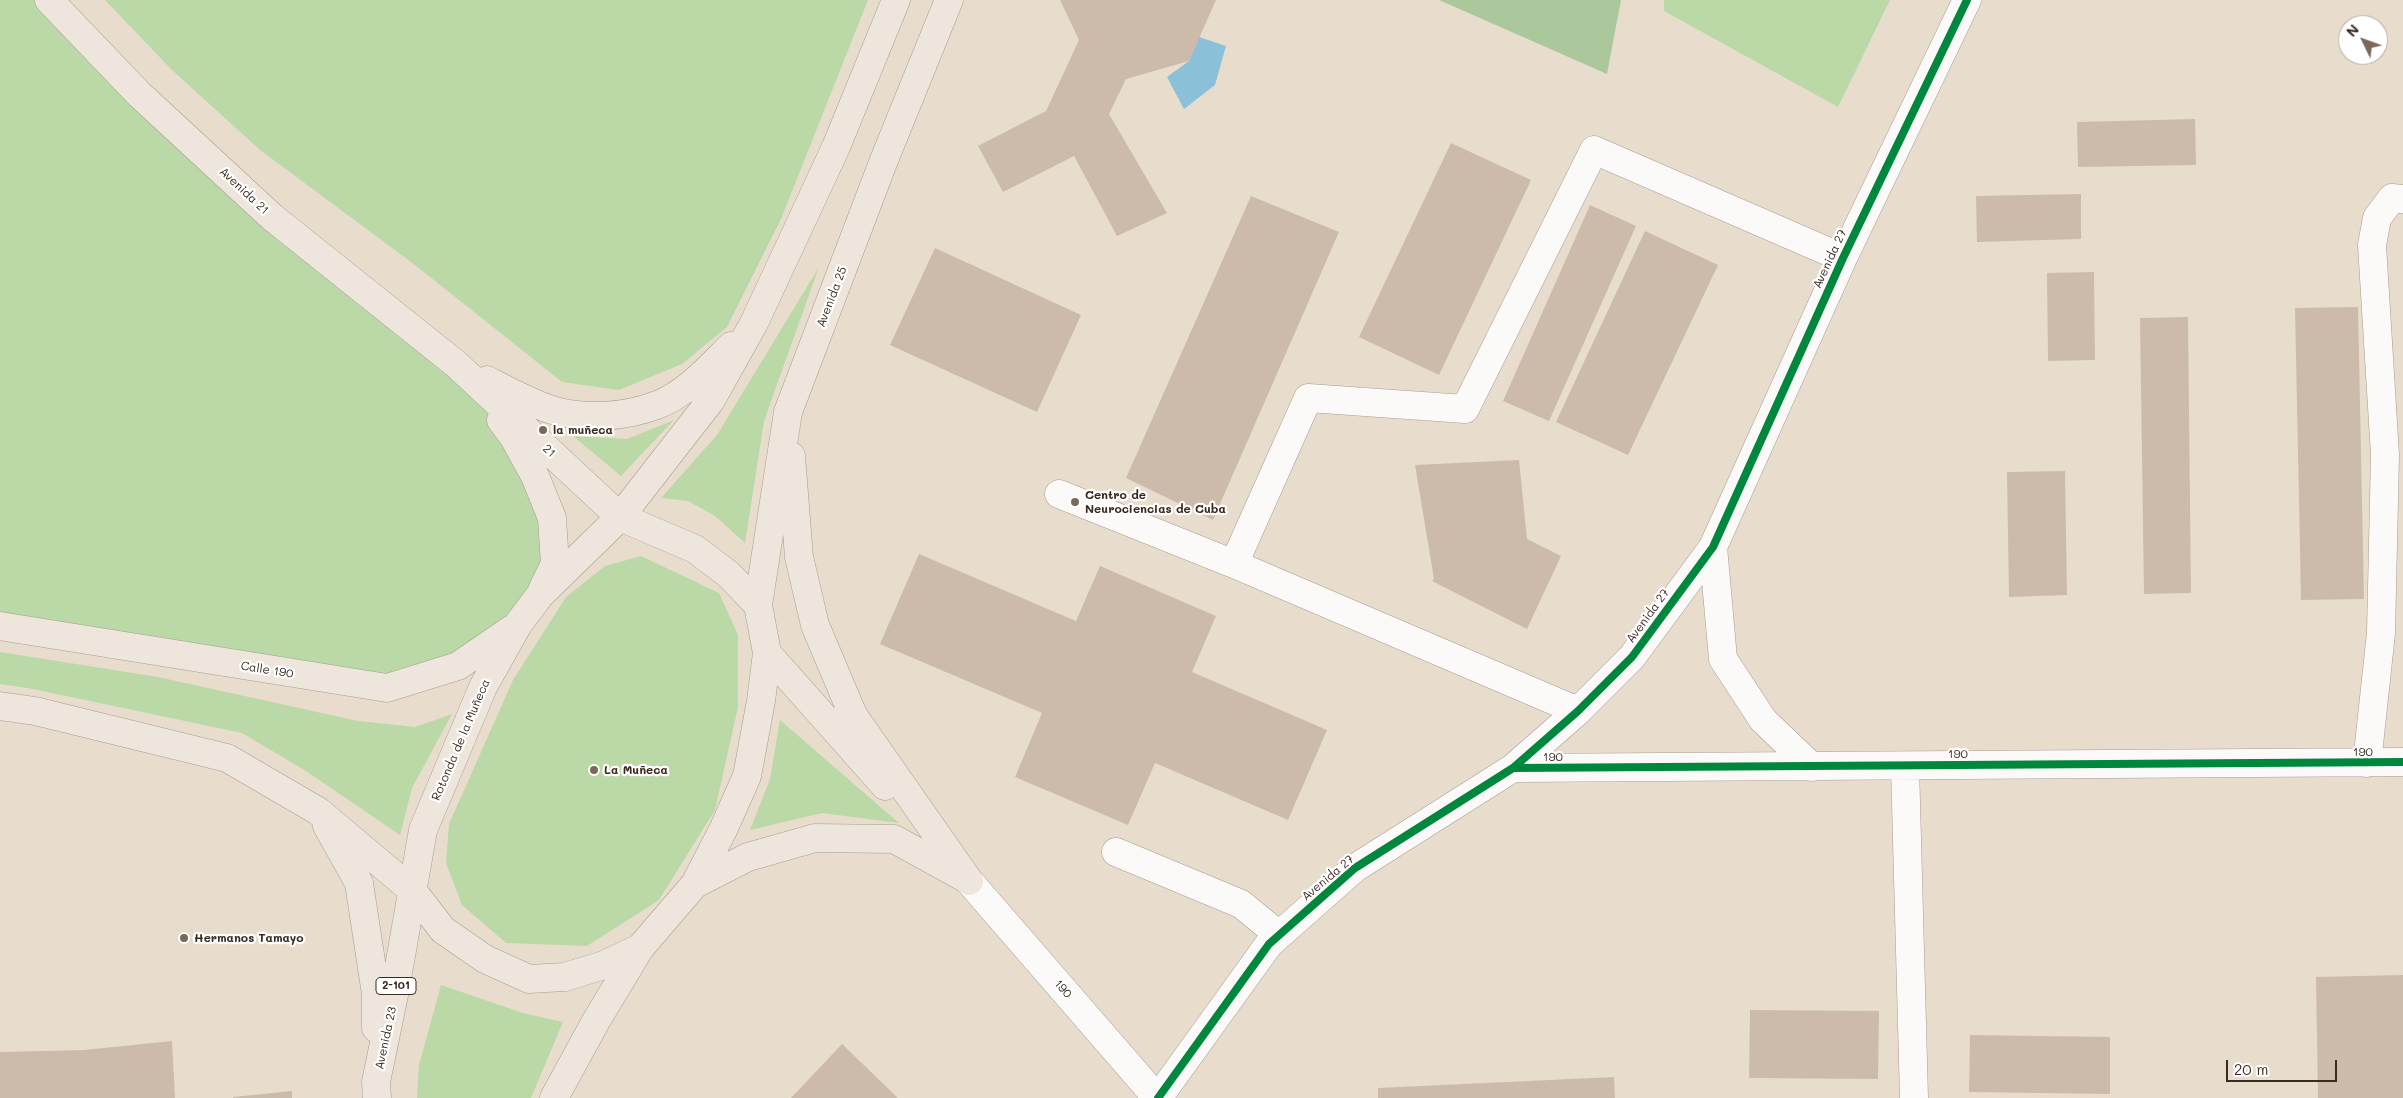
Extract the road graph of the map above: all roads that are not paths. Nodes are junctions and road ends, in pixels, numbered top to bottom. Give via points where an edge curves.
1 (49, 0) edge
2 (896, 0) edge
3 (950, 0) edge
4 (1967, 0) edge
5 (2403, 199) edge
6 (1843, 258) junction
7 (754, 324) junction
8 (456, 364) junction
9 (788, 412) junction
10 (1059, 494) dead end
11 (620, 517) junction
12 (1713, 547) junction
13 (1234, 564) junction
14 (540, 595) junction
15 (758, 605) junction
16 (519, 623) junction
17 (0, 626) edge
18 (767, 653) junction
19 (0, 706) edge
20 (1578, 711) junction
21 (2403, 762) edge
22 (2367, 763) junction
23 (1812, 766) junction
24 (1905, 766) junction
25 (1513, 768) junction
26 (318, 811) junction
27 (1116, 852) dead end
28 (969, 881) junction
29 (695, 884) junction
30 (412, 890) junction
31 (1279, 935) junction
32 (640, 948) junction
33 (377, 1090) edge
34 (554, 1098) edge
35 (1157, 1098) edge
36 (1914, 1098) edge

1 - 8 main road, Avenida 21 via 139,94 272,217
2 - 7 main road via 836,147
3 - 9 main road, Avenida 25
4 - 6 street, Avenida 27
5 - 22 street via 2392,198 2377,218 2372,245 2385,455 2382,633
6 - 12 street, Avenida 27
6 - 13 street via 1594,150 1465,409 1308,398
7 - 8 main road via 688,386 658,405 625,413 590,417 553,410 513,394
7 - 11 main road via 711,400
8 - 11 main road, 21
8 - 14 main road via 513,436 535,476 552,518 555,564
9 - 15 main road, Avenida 25
9 - 28 main road via 799,557 815,625 853,715
10 - 13 street
11 - 14 main road, Rotonda de la Muñeca
11 - 15 main road via 695,549 728,574
12 - 20 street, Avenida 27 via 1632,657
12 - 23 street, Avenida 27 via 1723,659 1763,720
13 - 20 street
14 - 16 main road, Rotonda de la Muñeca
15 - 18 main road
16 - 17 main road, Calle 190 via 458,666 387,688
16 - 30 main road, Rotonda de la Muñeca via 483,687 423,830
18 - 28 main road
18 - 29 main road via 746,776 724,830
19 - 26 main road via 35,711 227,758
20 - 25 street, Avenida 27
21 - 22 street, 190
22 - 24 street, 190
23 - 24 street, 190
23 - 25 street, 190
24 - 36 street
25 - 31 street, Avenida 27 via 1355,868
26 - 30 main road
26 - 33 main road via 359,883 376,994
27 - 31 street via 1241,904
28 - 29 main road via 894,839 815,838 748,857
28 - 35 street, 190
29 - 32 main road
30 - 32 main road via 443,930 485,959 529,979 565,977 604,965
30 - 33 main road, Avenida 23 / 2-101
31 - 35 street, Avenida 27 via 1269,944
32 - 34 main road

